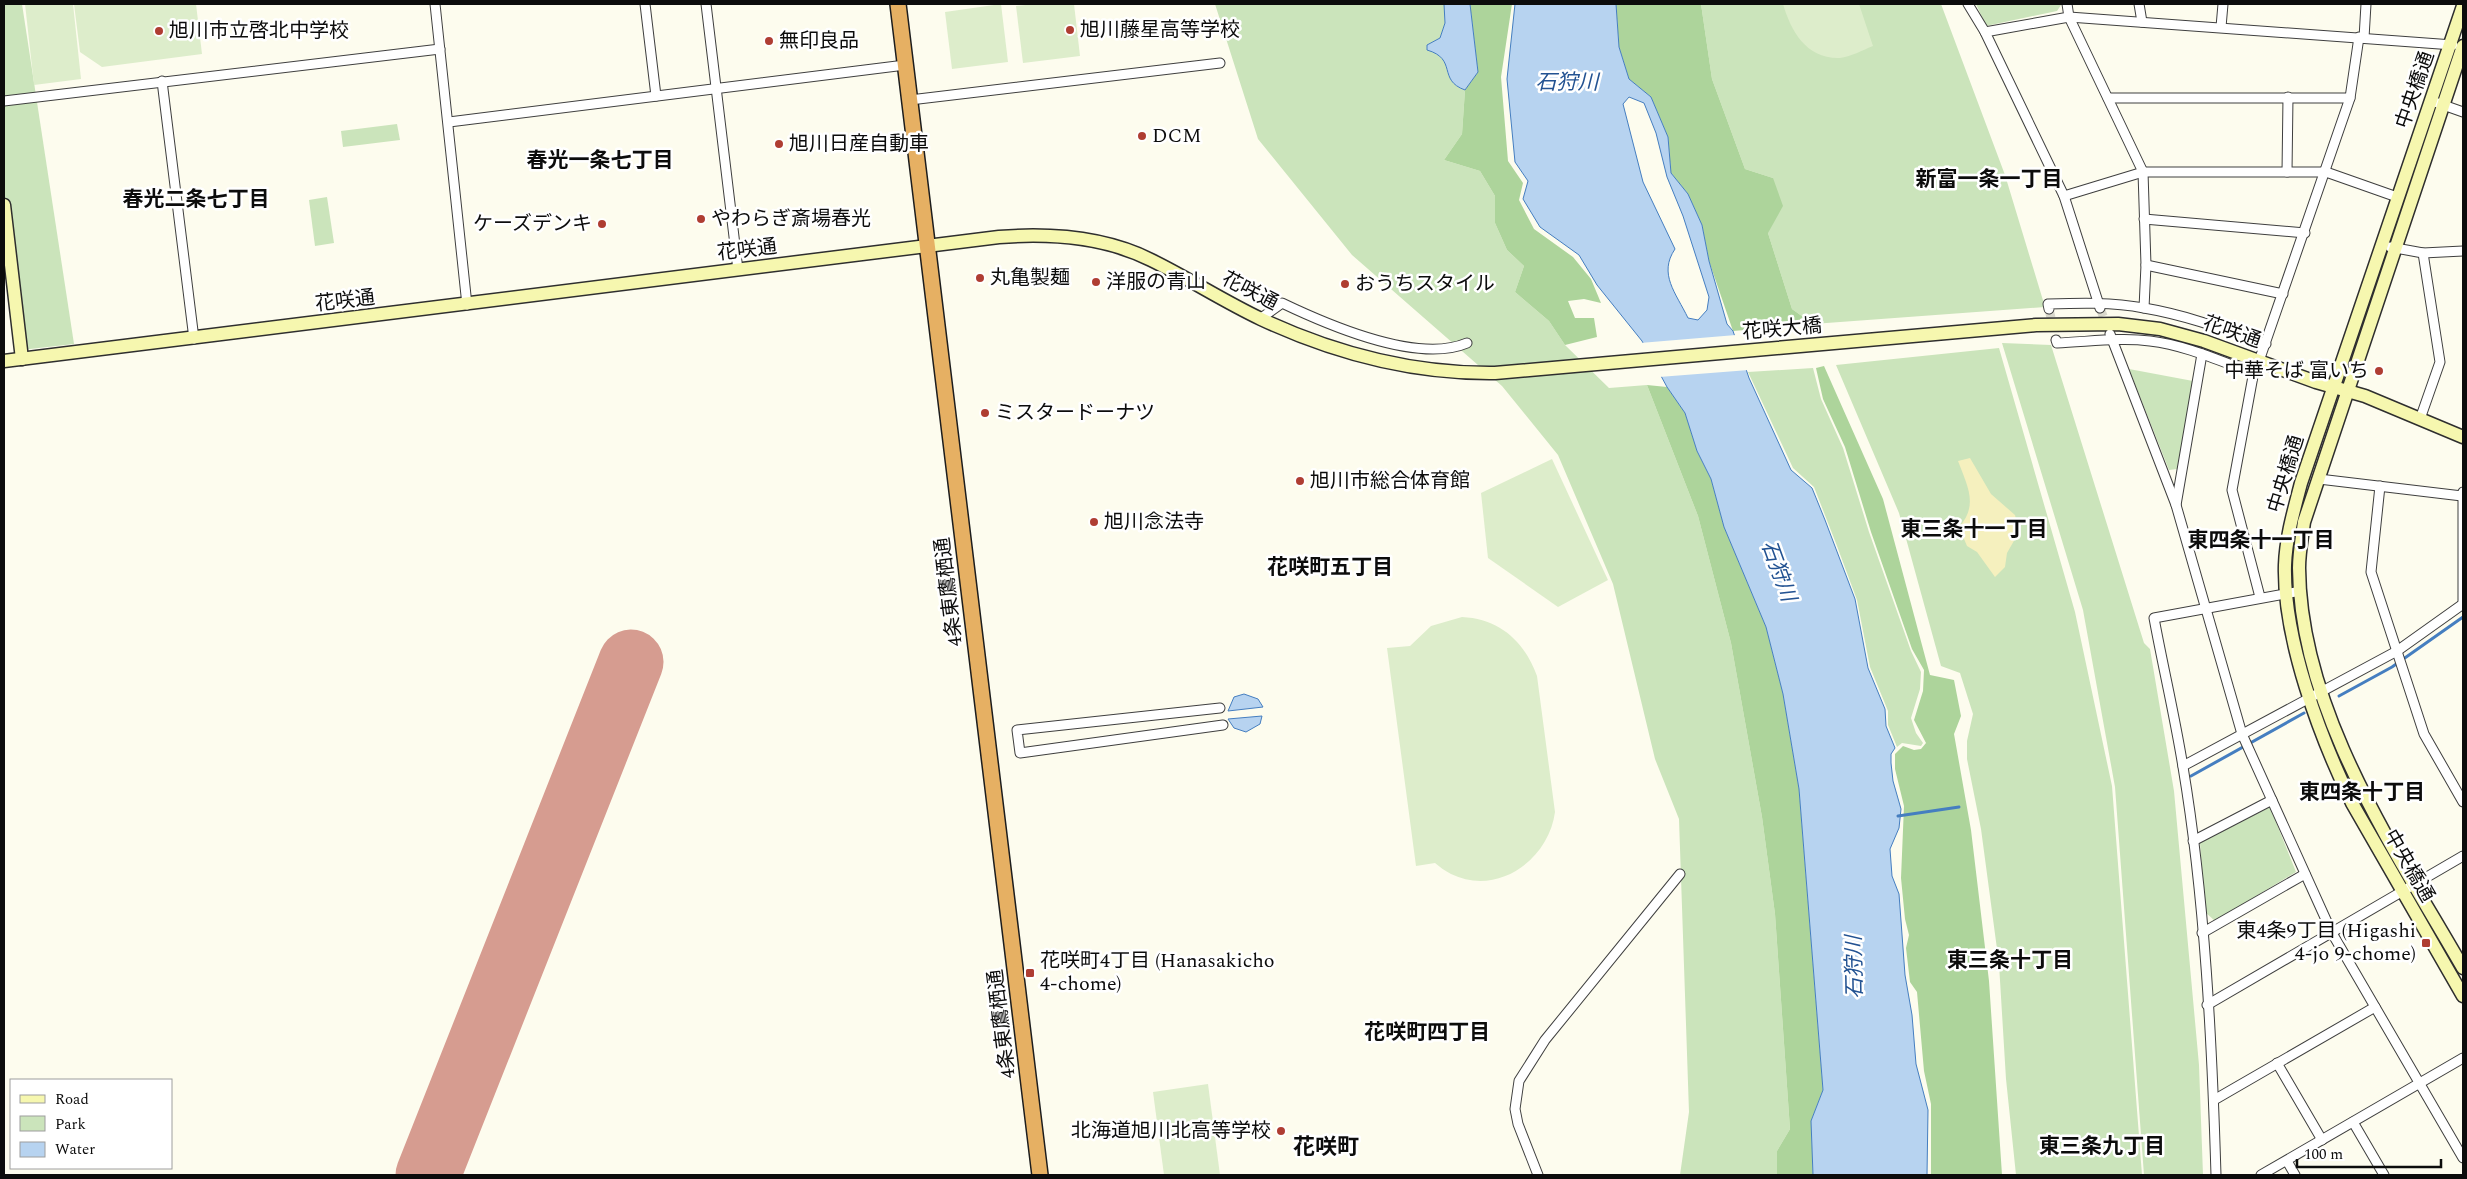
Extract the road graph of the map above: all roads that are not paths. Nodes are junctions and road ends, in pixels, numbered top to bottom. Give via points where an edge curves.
1 (434, 4) edge
2 (645, 4) edge
3 (706, 4) edge
4 (898, 4) edge
5 (1968, 4) edge
6 (2067, 4) edge
7 (2139, 4) edge
8 (2223, 4) edge
9 (2366, 4) edge
10 (2463, 6) edge
11 (2069, 17) junction
12 (2142, 22) junction
13 (2221, 27) junction
14 (1985, 32) junction
15 (2361, 37) junction
16 (2460, 46) edge
17 (440, 48) junction
18 (1220, 63) dead end
19 (905, 65) junction
20 (162, 81) junction
21 (716, 89) junction
22 (656, 96) junction
23 (2288, 97) junction
24 (2108, 98) junction
25 (2350, 98) junction
26 (910, 100) junction
27 (4, 101) edge
28 (2438, 103) junction
29 (2463, 112) edge
30 (449, 122) junction
31 (2143, 172) junction
32 (2287, 172) junction
33 (2326, 172) junction
34 (2064, 196) junction
35 (2397, 197) junction
36 (4, 205) edge
37 (2144, 219) junction
38 (2305, 233) junction
39 (927, 247) junction
40 (2389, 247) junction
41 (2463, 251) edge
42 (2423, 253) junction
43 (2146, 265) junction
44 (738, 270) junction
45 (2284, 294) junction
46 (467, 305) junction
47 (2099, 306) junction
48 (2049, 308) dead end
49 (2144, 308) junction
50 (1260, 319) junction
51 (2036, 325) joint
52 (2111, 337) junction
53 (194, 339) junction
54 (2056, 340) dead end
55 (1467, 343) dead end
56 (2266, 344) junction
57 (2202, 354) junction
58 (22, 359) junction
59 (4, 361) edge
60 (2256, 365) junction
61 (1532, 370) joint
62 (2333, 387) junction
63 (2347, 391) junction
64 (2420, 419) junction
65 (2463, 437) edge
66 (2319, 479) junction
67 (2380, 486) junction
68 (2463, 494) edge
69 (2176, 505) junction
70 (2301, 591) junction
71 (2287, 593) junction
72 (2260, 597) junction
73 (2463, 604) edge
74 (2206, 609) junction
75 (2399, 659) junction
76 (2322, 690) junction
77 (2310, 696) junction
78 (1220, 708) dead end
79 (1223, 726) dead end
80 (2246, 742) junction
81 (2183, 766) junction
82 (2272, 800) junction
83 (2463, 802) edge
84 (2193, 841) junction
85 (2463, 856) edge
86 (1680, 874) dead end
87 (2305, 874) junction
88 (2415, 884) junction
89 (2402, 891) junction
90 (2202, 933) junction
91 (2332, 933) junction
92 (2463, 968) edge
93 (2463, 996) edge
94 (2207, 1005) junction
95 (2375, 1007) junction
96 (2463, 1058) edge
97 (2277, 1063) junction
98 (2419, 1083) junction
99 (2214, 1100) junction
100 (2354, 1122) junction
101 (2322, 1140) junction
102 (2463, 1158) edge
103 (2286, 1161) junction
104 (1040, 1175) edge
105 (1538, 1175) edge
106 (2216, 1175) edge
107 (2261, 1175) edge
108 (2295, 1175) edge
109 (2384, 1175) edge

1 - 17 street
2 - 22 street
3 - 21 street
4 - 19 highway, 4条東鷹栖通
5 - 14 street
6 - 11 street
7 - 12 street
8 - 13 street
9 - 15 street
10 - 16 street, 中央橋通
11 - 12 street
11 - 14 street
11 - 24 street
12 - 13 street
13 - 15 street
14 - 34 street
15 - 16 street
15 - 25 street
16 - 28 street, 中央橋通
17 - 20 street
17 - 30 street
18 - 26 street
19 - 21 street
19 - 26 highway, 4条東鷹栖通
20 - 27 street
20 - 53 street
21 - 22 street
21 - 44 street
22 - 30 street
23 - 24 street
23 - 25 street
23 - 32 street
24 - 31 street
25 - 33 street
26 - 39 highway, 4条東鷹栖通
28 - 29 street
28 - 35 street, 中央橋通
28 - 40 street, 中央橋通
30 - 46 street
31 - 32 street
31 - 34 street
31 - 37 street
32 - 33 street
33 - 35 street
33 - 38 street
34 - 47 street
35 - 40 street, 中央橋通
36 - 58 street
37 - 38 street
37 - 43 street
38 - 45 street
39 - 44 street, 花咲通
39 - 50 street, 花咲通 via 1029,235 1090,240 1117,246 1149,259
39 - 104 highway, 4条東鷹栖通
40 - 42 street
40 - 62 street, 中央橋通
40 - 63 street, 中央橋通
41 - 42 street
42 - 64 street via 2440,362
43 - 45 street
43 - 49 street
44 - 46 street, 花咲通
45 - 56 street
46 - 53 street, 花咲通
47 - 48 street via 2048,304
47 - 49 street
49 - 56 street via 2204,322
50 - 55 street via 1282,303 1328,325 1377,340 1436,350
50 - 61 street, 花咲通 via 1361,358 1404,367 1457,374
51 - 60 street, 花咲通 via 2101,323 2160,329 2204,341
51 - 61 street, 花咲大橋
52 - 54 street via 2057,343
52 - 57 street via 2150,341
52 - 69 street
53 - 58 street, 花咲通
56 - 60 street
57 - 60 street
57 - 69 street
58 - 59 street, 花咲通
60 - 62 street, 花咲通
60 - 72 street via 2232,490
62 - 63 street, 花咲通
62 - 71 street, 中央橋通 via 2301,483 2289,531 2285,566
63 - 64 street, 花咲通
63 - 66 street, 中央橋通
64 - 65 street, 花咲通
66 - 67 street
66 - 70 street, 中央橋通 via 2304,522 2299,567
67 - 68 street
67 - 75 street via 2371,572
68 - 73 street
69 - 74 street
70 - 71 street
70 - 76 street, 中央橋通 via 2311,656
71 - 72 street
71 - 77 street, 中央橋通 via 2292,632
72 - 74 street
73 - 75 street
74 - 80 street
74 - 81 street via 2154,618
75 - 76 street
75 - 83 street via 2424,734
76 - 77 street
76 - 88 street, 中央橋通 via 2356,779
77 - 80 street
77 - 89 street, 中央橋通 via 2338,776
78 - 79 street via 1017,730 1020,753
80 - 81 street
80 - 82 street
81 - 84 street
82 - 84 street
82 - 87 street
84 - 90 street
85 - 88 street
86 - 105 street via 1545,1040 1519,1081 1515,1109 1518,1124
87 - 90 street
87 - 91 street
88 - 89 street
88 - 92 street, 中央橋通
89 - 91 street
89 - 93 street, 中央橋通
90 - 94 street
91 - 94 street
91 - 95 street
94 - 99 street
95 - 97 street
95 - 98 street
96 - 98 street
97 - 99 street
97 - 101 street
98 - 100 street
98 - 102 street
99 - 106 street
100 - 101 street
100 - 109 street
101 - 103 street
103 - 107 street
103 - 108 street

